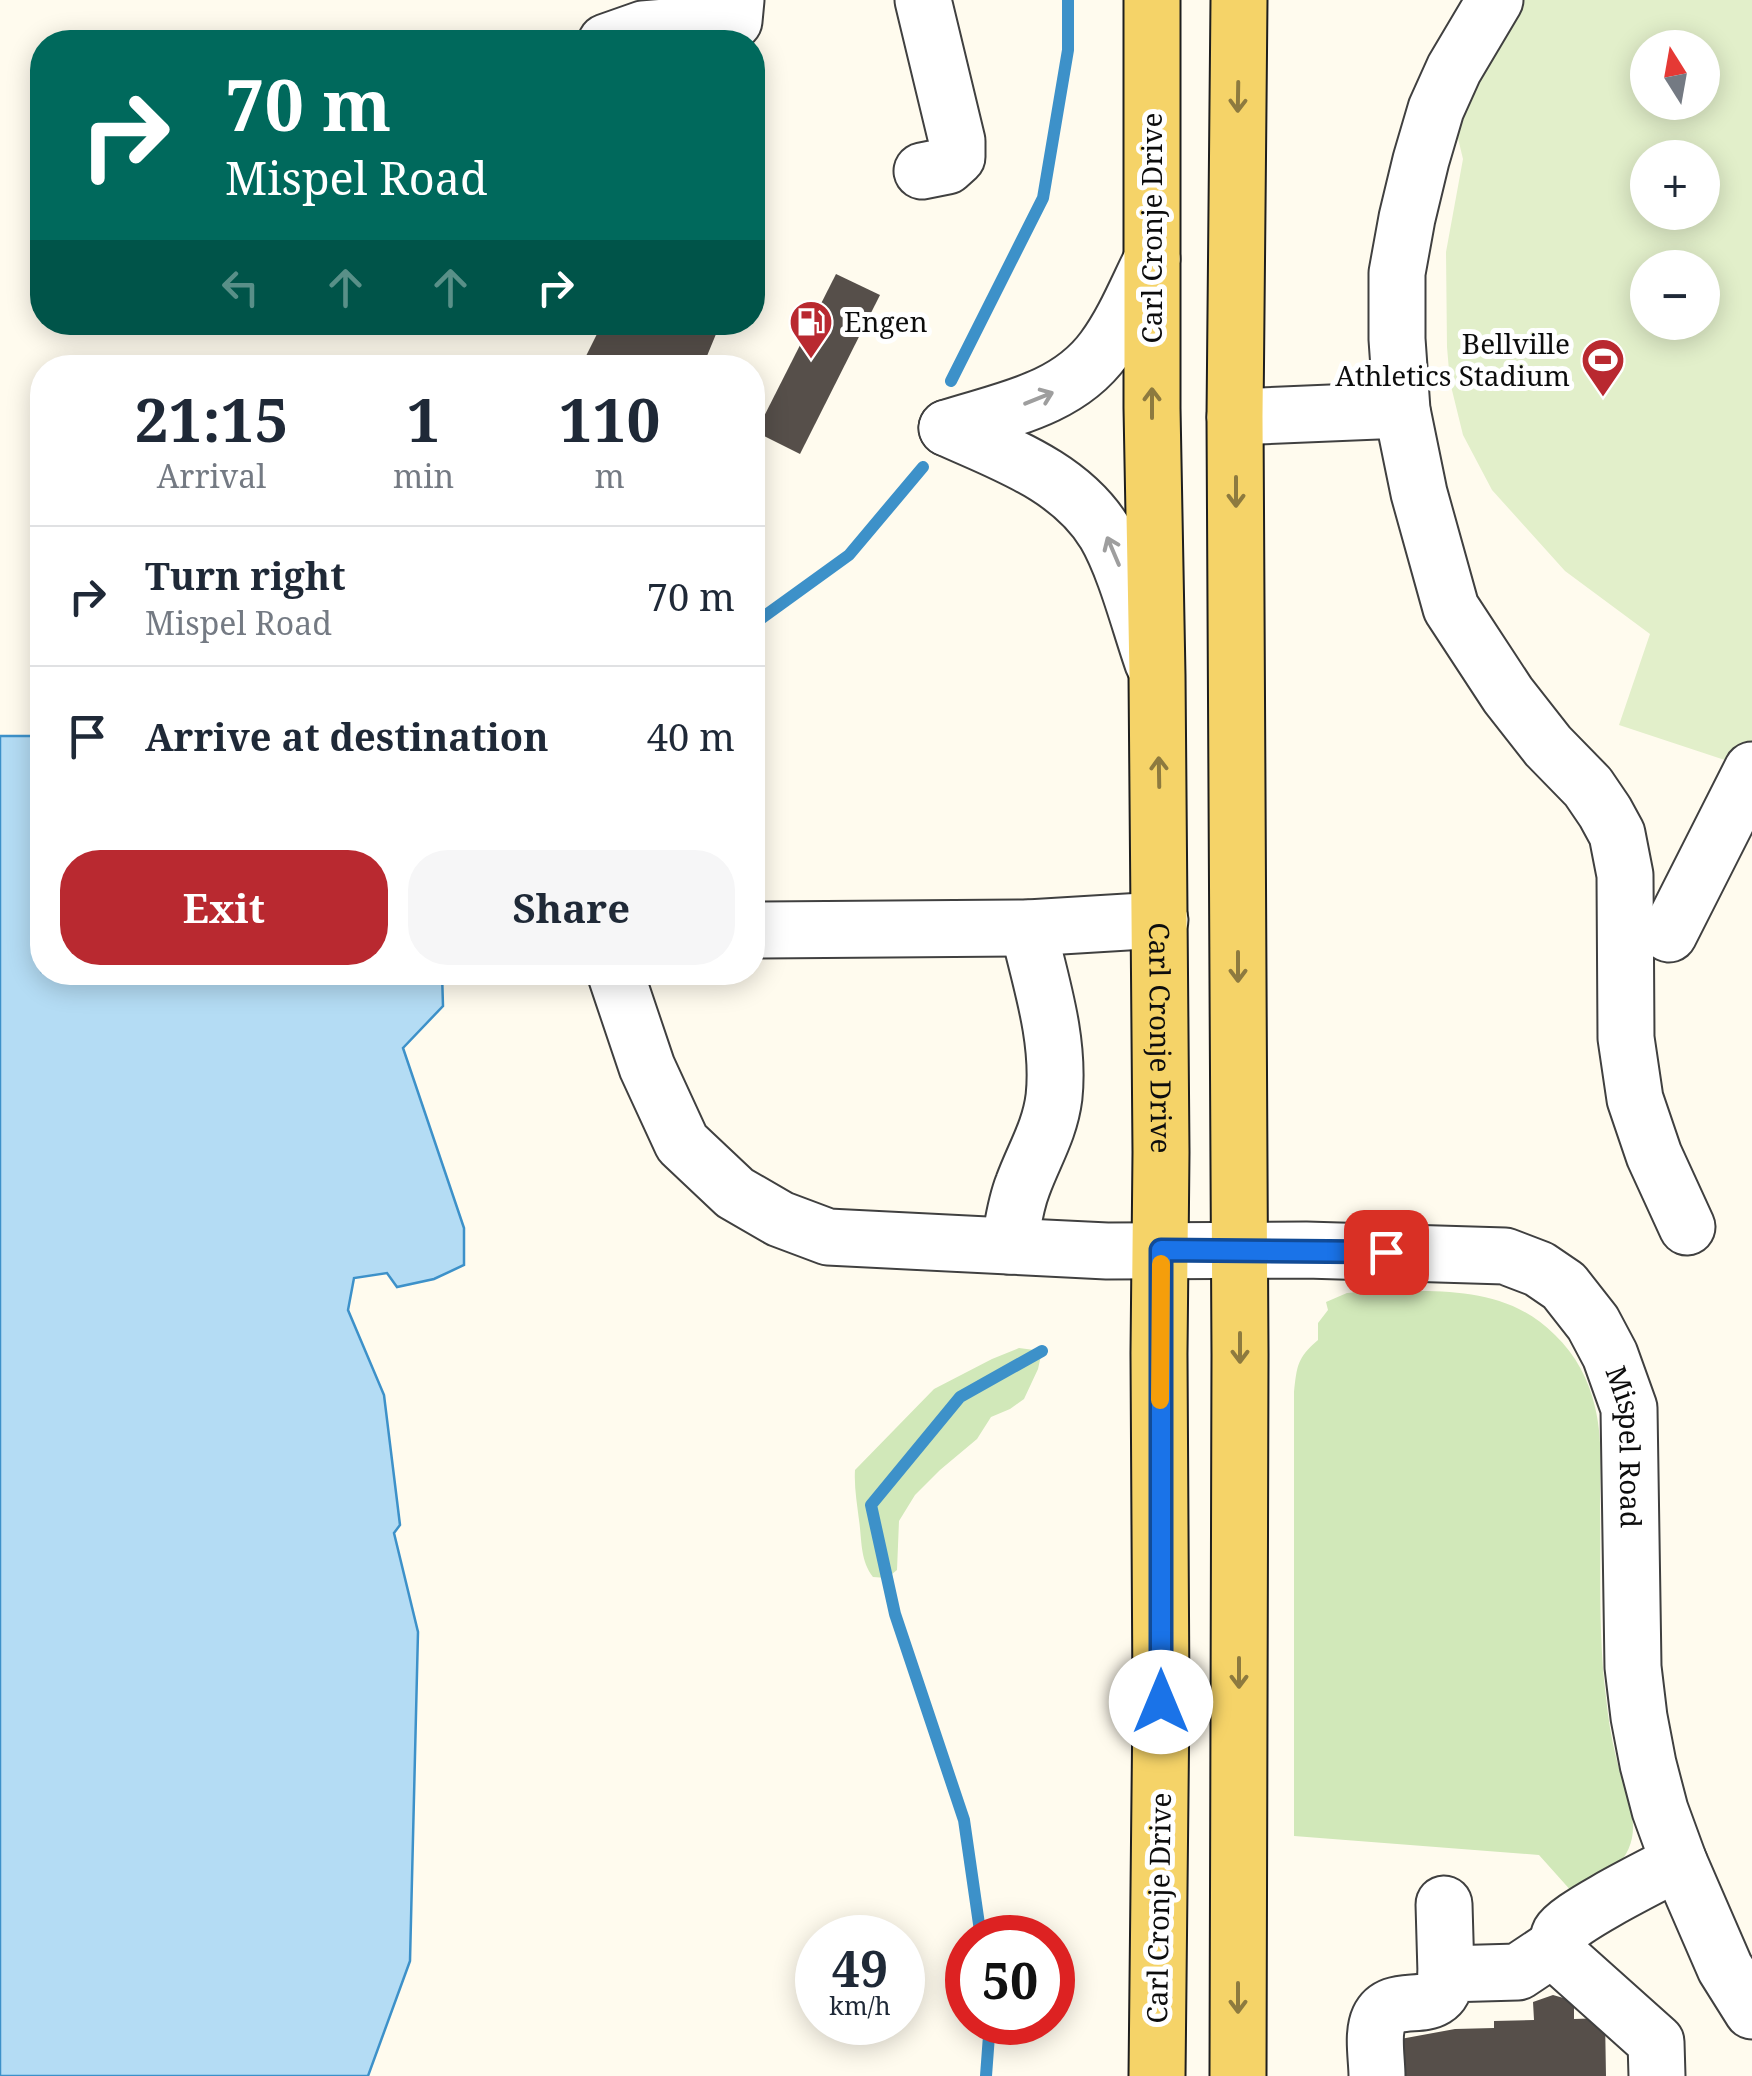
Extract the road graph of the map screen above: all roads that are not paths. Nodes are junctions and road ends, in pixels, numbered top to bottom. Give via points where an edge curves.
1 (736, 0) edge
2 (923, 0) edge
3 (1152, 0) edge
4 (1239, 0) edge
5 (1495, 0) edge
6 (640, 30) edge
7 (922, 171) dead end
8 (1152, 259) junction
9 (1402, 410) junction
10 (1235, 417) junction
11 (1158, 675) junction
12 (1752, 770) edge
13 (1160, 920) junction
14 (1028, 928) junction
15 (765, 930) edge
16 (1669, 934) dead end
17 (619, 985) edge
18 (1687, 1227) dead end
19 (1009, 1246) junction
20 (1161, 1250) junction
21 (1240, 1250) junction
22 (1679, 1862) junction
23 (1444, 1904) dead end
24 (1557, 1946) junction
25 (1446, 1974) junction
26 (1752, 2011) edge
27 (1157, 2076) edge
28 (1238, 2076) edge
29 (1377, 2076) edge
30 (1657, 2076) edge

1 - 6 street via 734,20
2 - 7 street via 958,141 948,166
3 - 8 main road, Carl Cronje Drive
4 -> 10 main road
5 - 9 street via 1436,109 1407,218 1397,273
11 -> 8 main road, Carl Cronje Drive
11 -> 8 street via 1116,555 1094,516 1034,468 946,428 1048,395 1086,370 1116,332
9 - 10 street
9 - 18 street via 1451,608 1508,695 1588,786 1616,834 1624,875 1626,1038 1634,1100
10 -> 21 main road
13 -> 11 main road, Carl Cronje Drive
12 - 16 street
13 - 14 street
13 - 20 main road, Carl Cronje Drive
14 - 15 street
14 - 19 street via 1054,1047 1054,1098
17 - 19 street, Mispel Road via 682,1143 736,1193 828,1237
19 - 20 street, Mispel Road
20 - 21 street, Mispel Road
20 - 27 main road, Carl Cronje Drive
21 - 22 street, Mispel Road via 1505,1256 1564,1286 1593,1323 1629,1408 1635,1684 1648,1764
21 -> 28 main road
22 - 24 street via 1570,1924
22 - 26 street, Mispel Road via 1725,1968
23 - 25 street
24 - 25 street via 1518,1972
24 - 30 street via 1561,1957 1656,2042
25 - 29 street via 1433,2000 1382,2013

